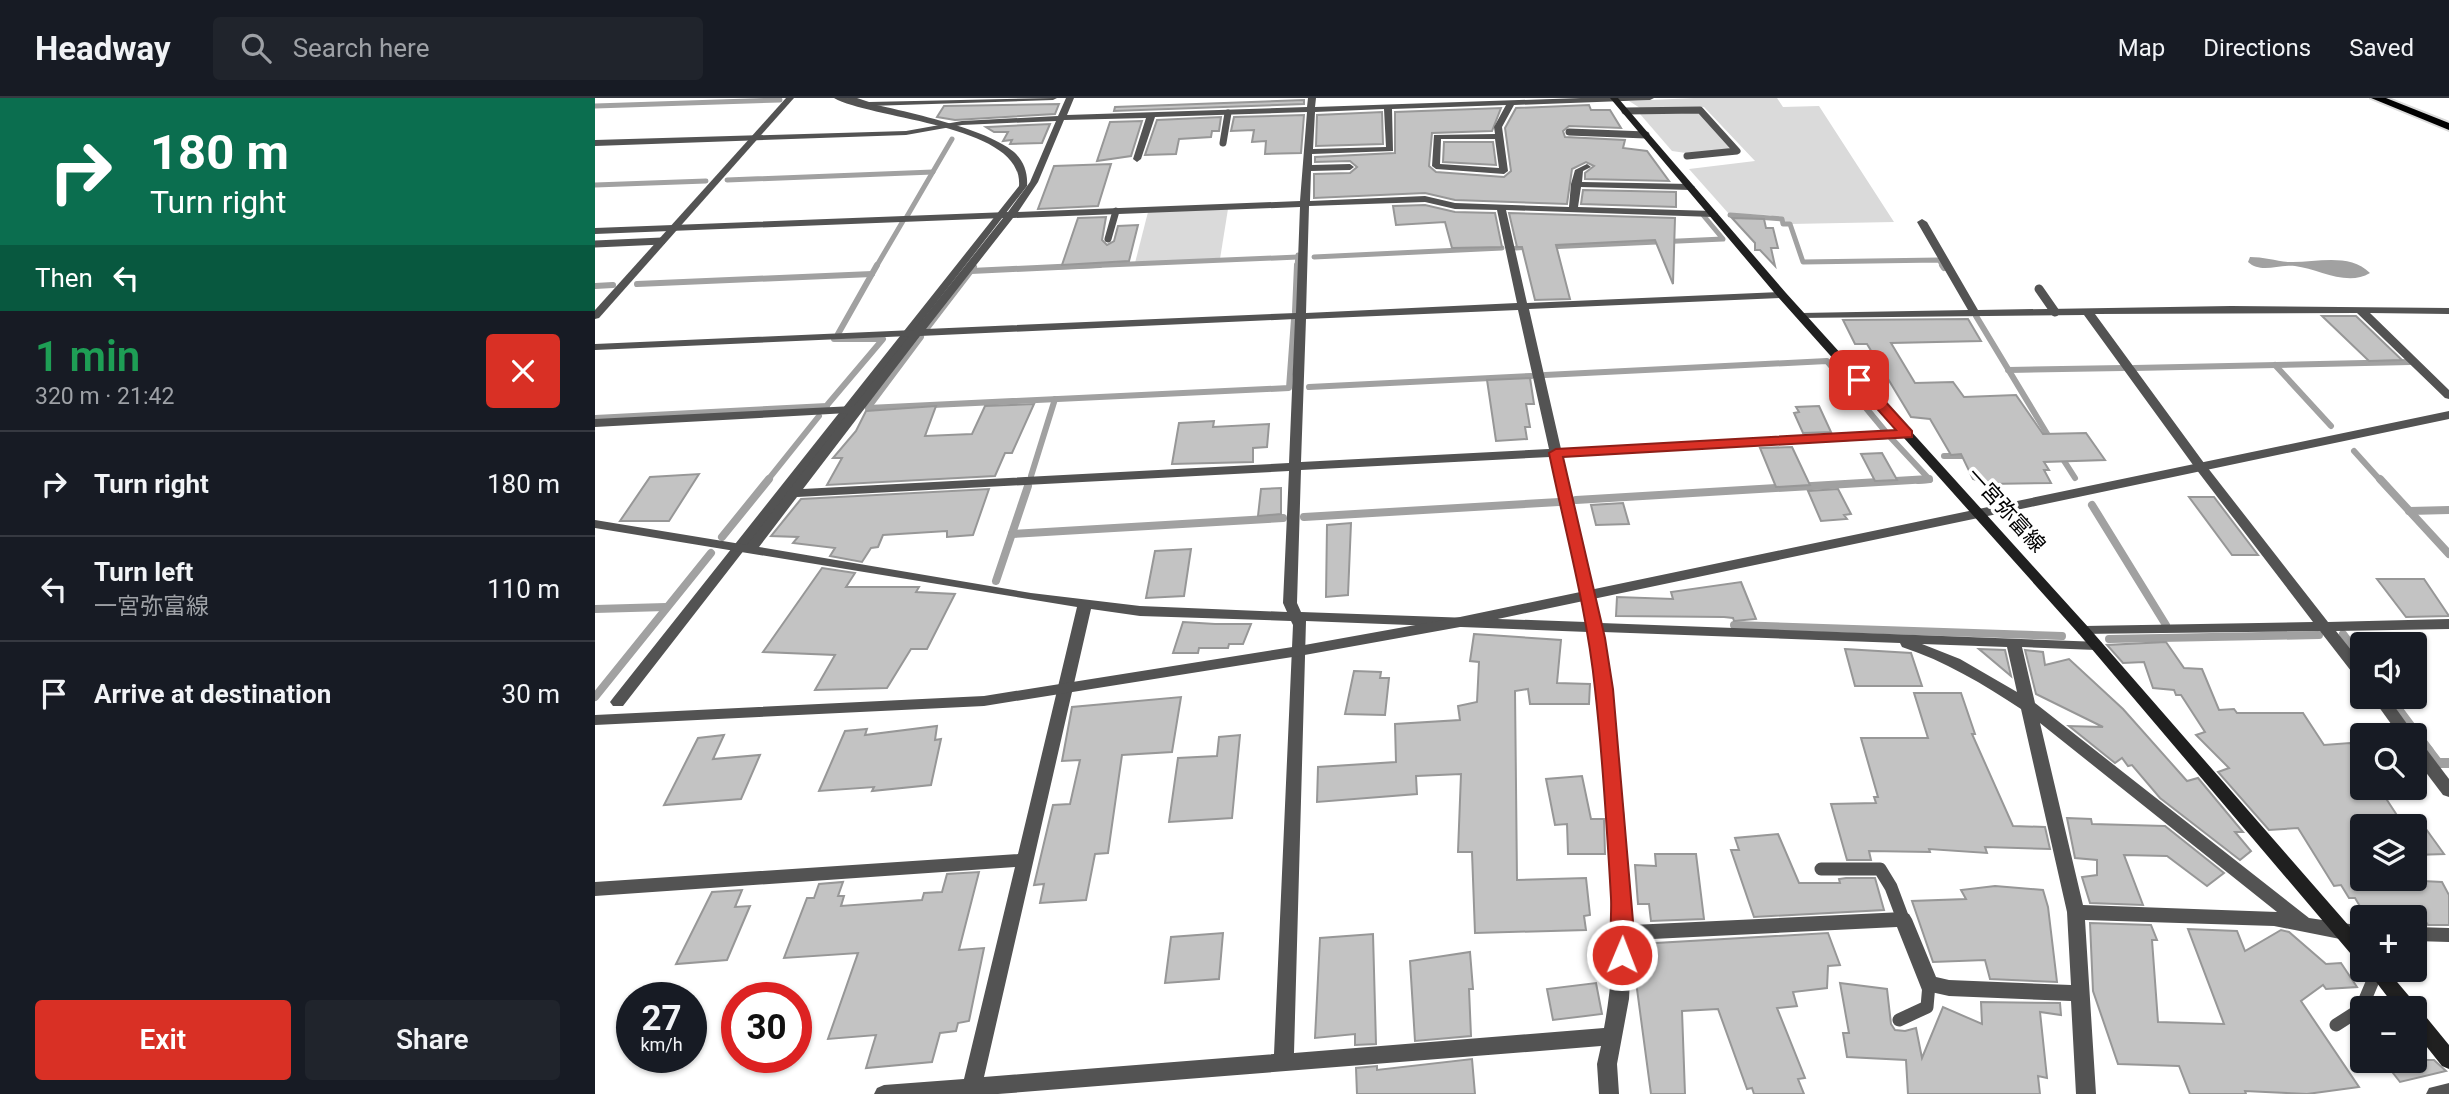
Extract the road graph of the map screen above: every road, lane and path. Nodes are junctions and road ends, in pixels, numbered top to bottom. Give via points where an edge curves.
1 (790, 98) edge
2 (838, 98) edge
3 (849, 98) edge
4 (1053, 98) edge
5 (1070, 98) edge
6 (1650, 98) edge
7 (2376, 98) edge
8 (2396, 98) edge
9 (1511, 103) junction
10 (1618, 103) edge
11 (1311, 104) edge
12 (1388, 108) junction
13 (1228, 113) junction
14 (1151, 116) junction
15 (1062, 118) junction
16 (2449, 118) edge
17 (942, 127) junction
18 (2449, 127) edge
19 (1569, 132) dead end
20 (1646, 135) junction
21 (1499, 136) junction
22 (755, 138) junction
23 (595, 143) edge
24 (1223, 143) dead end
25 (1308, 152) junction
26 (1687, 156) dead end
27 (1137, 159) dead end
28 (1350, 167) dead end
29 (1587, 167) dead end
30 (1308, 168) junction
31 (1575, 184) junction
32 (1691, 187) junction
33 (1307, 204) junction
34 (1501, 208) junction
35 (1573, 210) junction
36 (1116, 211) junction
37 (1713, 214) junction
38 (1005, 216) junction
39 (1922, 222) dead end
40 (674, 228) junction
41 (595, 231) edge
42 (1108, 239) dead end
43 (662, 241) junction
44 (595, 244) edge
45 (2039, 289) dead end
46 (1782, 295) junction
47 (1523, 305) junction
48 (2086, 310) junction
49 (2360, 310) junction
50 (2055, 312) junction
51 (2449, 312) edge
52 (1975, 314) junction
53 (595, 316) edge
54 (1302, 316) junction
55 (1801, 316) junction
56 (912, 333) junction
57 (595, 347) edge
58 (2449, 396) edge
59 (852, 409) junction
60 (2449, 415) edge
61 (595, 423) edge
62 (1907, 434) junction
63 (1556, 453) junction
64 (2200, 466) junction
65 (1296, 467) junction
66 (795, 493) junction
67 (1979, 514) junction
68 (595, 524) edge
69 (743, 549) junction
70 (1585, 594) junction
71 (1085, 605) junction
72 (1294, 615) junction
73 (1460, 622) junction
74 (2449, 624) edge
75 (2326, 626) junction
76 (1592, 627) junction
77 (2084, 631) junction
78 (1888, 639) junction
79 (2013, 642) junction
80 (2097, 645) junction
81 (1299, 651) junction
82 (2350, 658) edge
83 (1065, 689) junction
84 (618, 702) dead end
85 (2028, 706) junction
86 (595, 720) edge
87 (2427, 758) edge
88 (2442, 773) edge
89 (2449, 791) edge
90 (1025, 860) junction
91 (1821, 869) dead end
92 (595, 889) edge
93 (2075, 912) junction
94 (1903, 919) junction
95 (2302, 922) junction
96 (1623, 933) junction
97 (2343, 933) junction
98 (2350, 933) edge
99 (2427, 934) edge
100 (2449, 935) edge
101 (2350, 940) edge
102 (2372, 982) edge
103 (2386, 982) edge
104 (1929, 984) junction
105 (2079, 993) junction
106 (2398, 996) edge
107 (1899, 1020) dead end
108 (2336, 1025) dead end
109 (2427, 1033) edge
110 (1613, 1036) junction
111 (2449, 1060) edge
112 (1284, 1062) junction
113 (972, 1087) junction
114 (1054, 1087) edge
115 (2449, 1092) edge
116 (884, 1094) edge
117 (1609, 1094) edge
118 (2086, 1094) edge
119 (2436, 1094) edge

1 - 22 street
2 - 17 street
3 - 4 street via 869,104
5 - 15 street
6 - 10 street
7 - 18 highway
8 - 16 highway
9 - 10 street
9 - 12 street
9 - 21 street via 1498,127
10 - 20 main road, 一宮弥富線
10 - 26 lane via 1700,110 1737,150
11 - 12 street
11 - 13 street
11 - 25 street
12 - 25 street via 1390,149
13 - 14 street
13 - 24 lane
14 - 15 street
14 - 27 street
15 - 17 street
15 - 38 street via 1034,182
17 - 22 street
17 - 38 street via 996,145 1019,162 1023,186
19 - 20 lane
20 - 32 main road, 一宮弥富線
21 - 21 street via 1437,137 1436,166 1504,171
22 - 23 street
22 - 40 street
25 - 30 street
28 - 30 street
29 - 31 street via 1579,170
30 - 33 street
31 - 32 street
31 - 35 street
32 - 37 main road, 一宮弥富線
33 - 34 street via 1425,200 1448,206
33 - 36 street
33 - 54 street
34 - 35 street
34 - 47 street
35 - 37 street
36 - 38 street
36 - 42 lane
37 - 46 main road, 一宮弥富線
38 - 40 street
38 - 56 street
39 - 52 street
40 - 41 street
40 - 43 street
43 - 44 lane
43 - 53 street
45 - 50 lane
46 - 47 street
46 - 55 main road, 一宮弥富線
47 - 54 street
47 - 63 street
48 - 49 street
48 - 50 street
48 - 64 street
49 - 51 street
49 - 58 street
50 - 52 street
52 - 55 street
54 - 56 street
54 - 65 street
55 - 62 main road, 一宮弥富線
56 - 57 street
56 - 59 street
59 - 61 street
59 - 66 street
59 - 69 street
60 - 64 street
62 - 63 street
62 - 67 main road, 一宮弥富線
63 - 65 street
63 - 70 street
64 - 67 street
64 - 75 street
65 - 66 street
65 - 72 street via 1290,603
66 - 69 street
67 - 70 street
67 - 77 main road, 一宮弥富線
68 - 69 street
69 - 71 street
69 - 84 street
70 - 73 street
70 - 76 street
71 - 72 street
71 - 83 street
72 - 73 street
72 - 81 street via 1300,625
73 - 76 street
73 - 81 street
74 - 75 street
75 - 77 street
75 - 82 street
76 - 78 street
76 - 96 street via 1604,689
77 - 80 main road, 一宮弥富線
78 - 79 street
78 - 85 street via 1927,650 1989,680
79 - 80 street
79 - 85 street
80 - 97 main road, 一宮弥富線
81 - 83 street
81 - 112 street
83 - 86 street via 984,701
83 - 90 street
85 - 93 street
85 - 95 street
87 - 88 street
88 - 89 street
90 - 92 street
90 - 113 street
91 - 94 lane via 1880,869
93 - 95 street
93 - 105 street
94 - 96 street
94 - 104 street
95 - 97 street
96 - 110 street
97 - 98 street
97 - 101 main road, 一宮弥富線
99 - 100 street
102 - 108 lane via 2361,1009
103 - 106 main road
104 - 105 street
104 - 107 lane via 1927,1006
105 - 118 street
109 - 111 main road
110 - 112 street
110 - 117 street via 1607,1064
112 - 114 street
113 - 114 street
113 - 116 street
115 - 119 street

